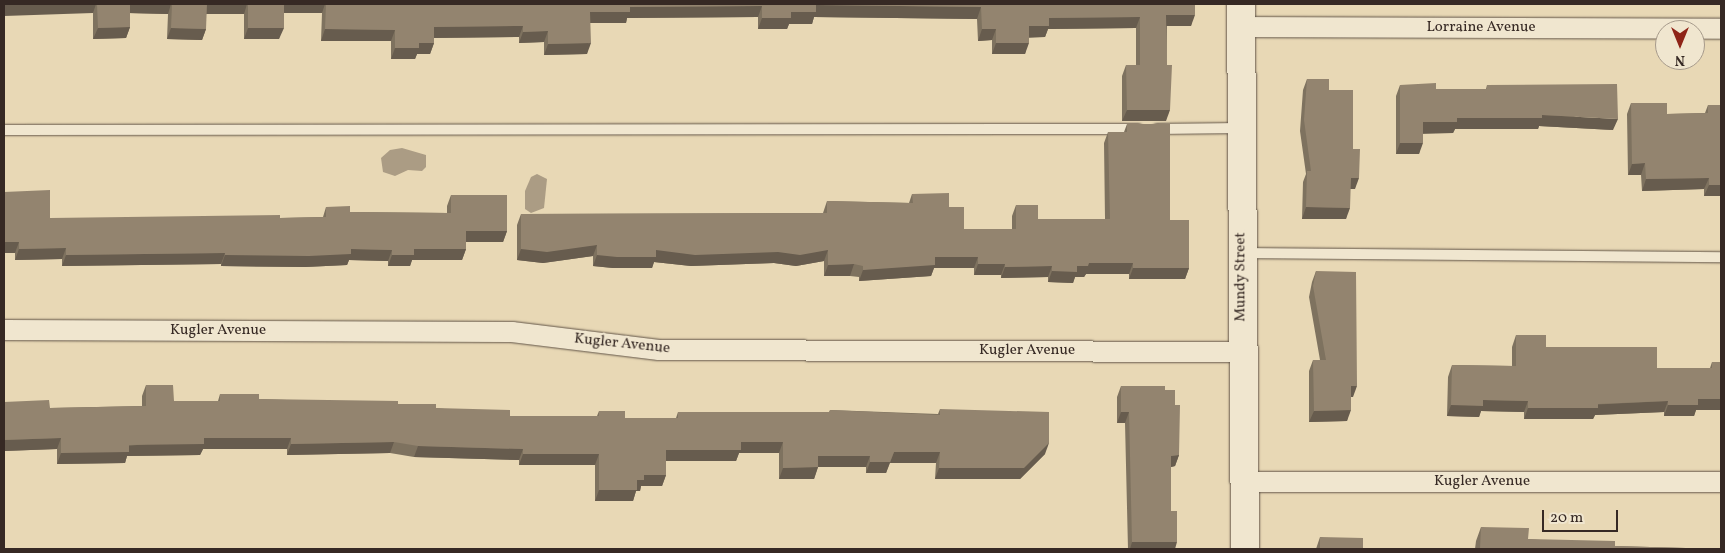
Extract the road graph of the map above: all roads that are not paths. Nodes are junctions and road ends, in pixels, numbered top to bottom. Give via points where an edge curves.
1 (1241, 15) edge
2 (1721, 29) edge
3 (1240, 128) junction
4 (4, 130) edge
5 (1241, 253) junction
6 (1721, 257) edge
7 (4, 330) edge
8 (1242, 352) junction
9 (1243, 482) junction
10 (1721, 482) edge
11 (1245, 549) edge

1 - 2 street, Lorraine Avenue
1 - 3 street, Mundy Street
3 - 4 lane
3 - 5 street, Mundy Street
5 - 6 lane
5 - 8 street, Mundy Street
7 - 8 street, Kugler Avenue via 512,332 659,350
8 - 9 street, Mundy Street
9 - 10 street, Kugler Avenue
9 - 11 street, Mundy Street

